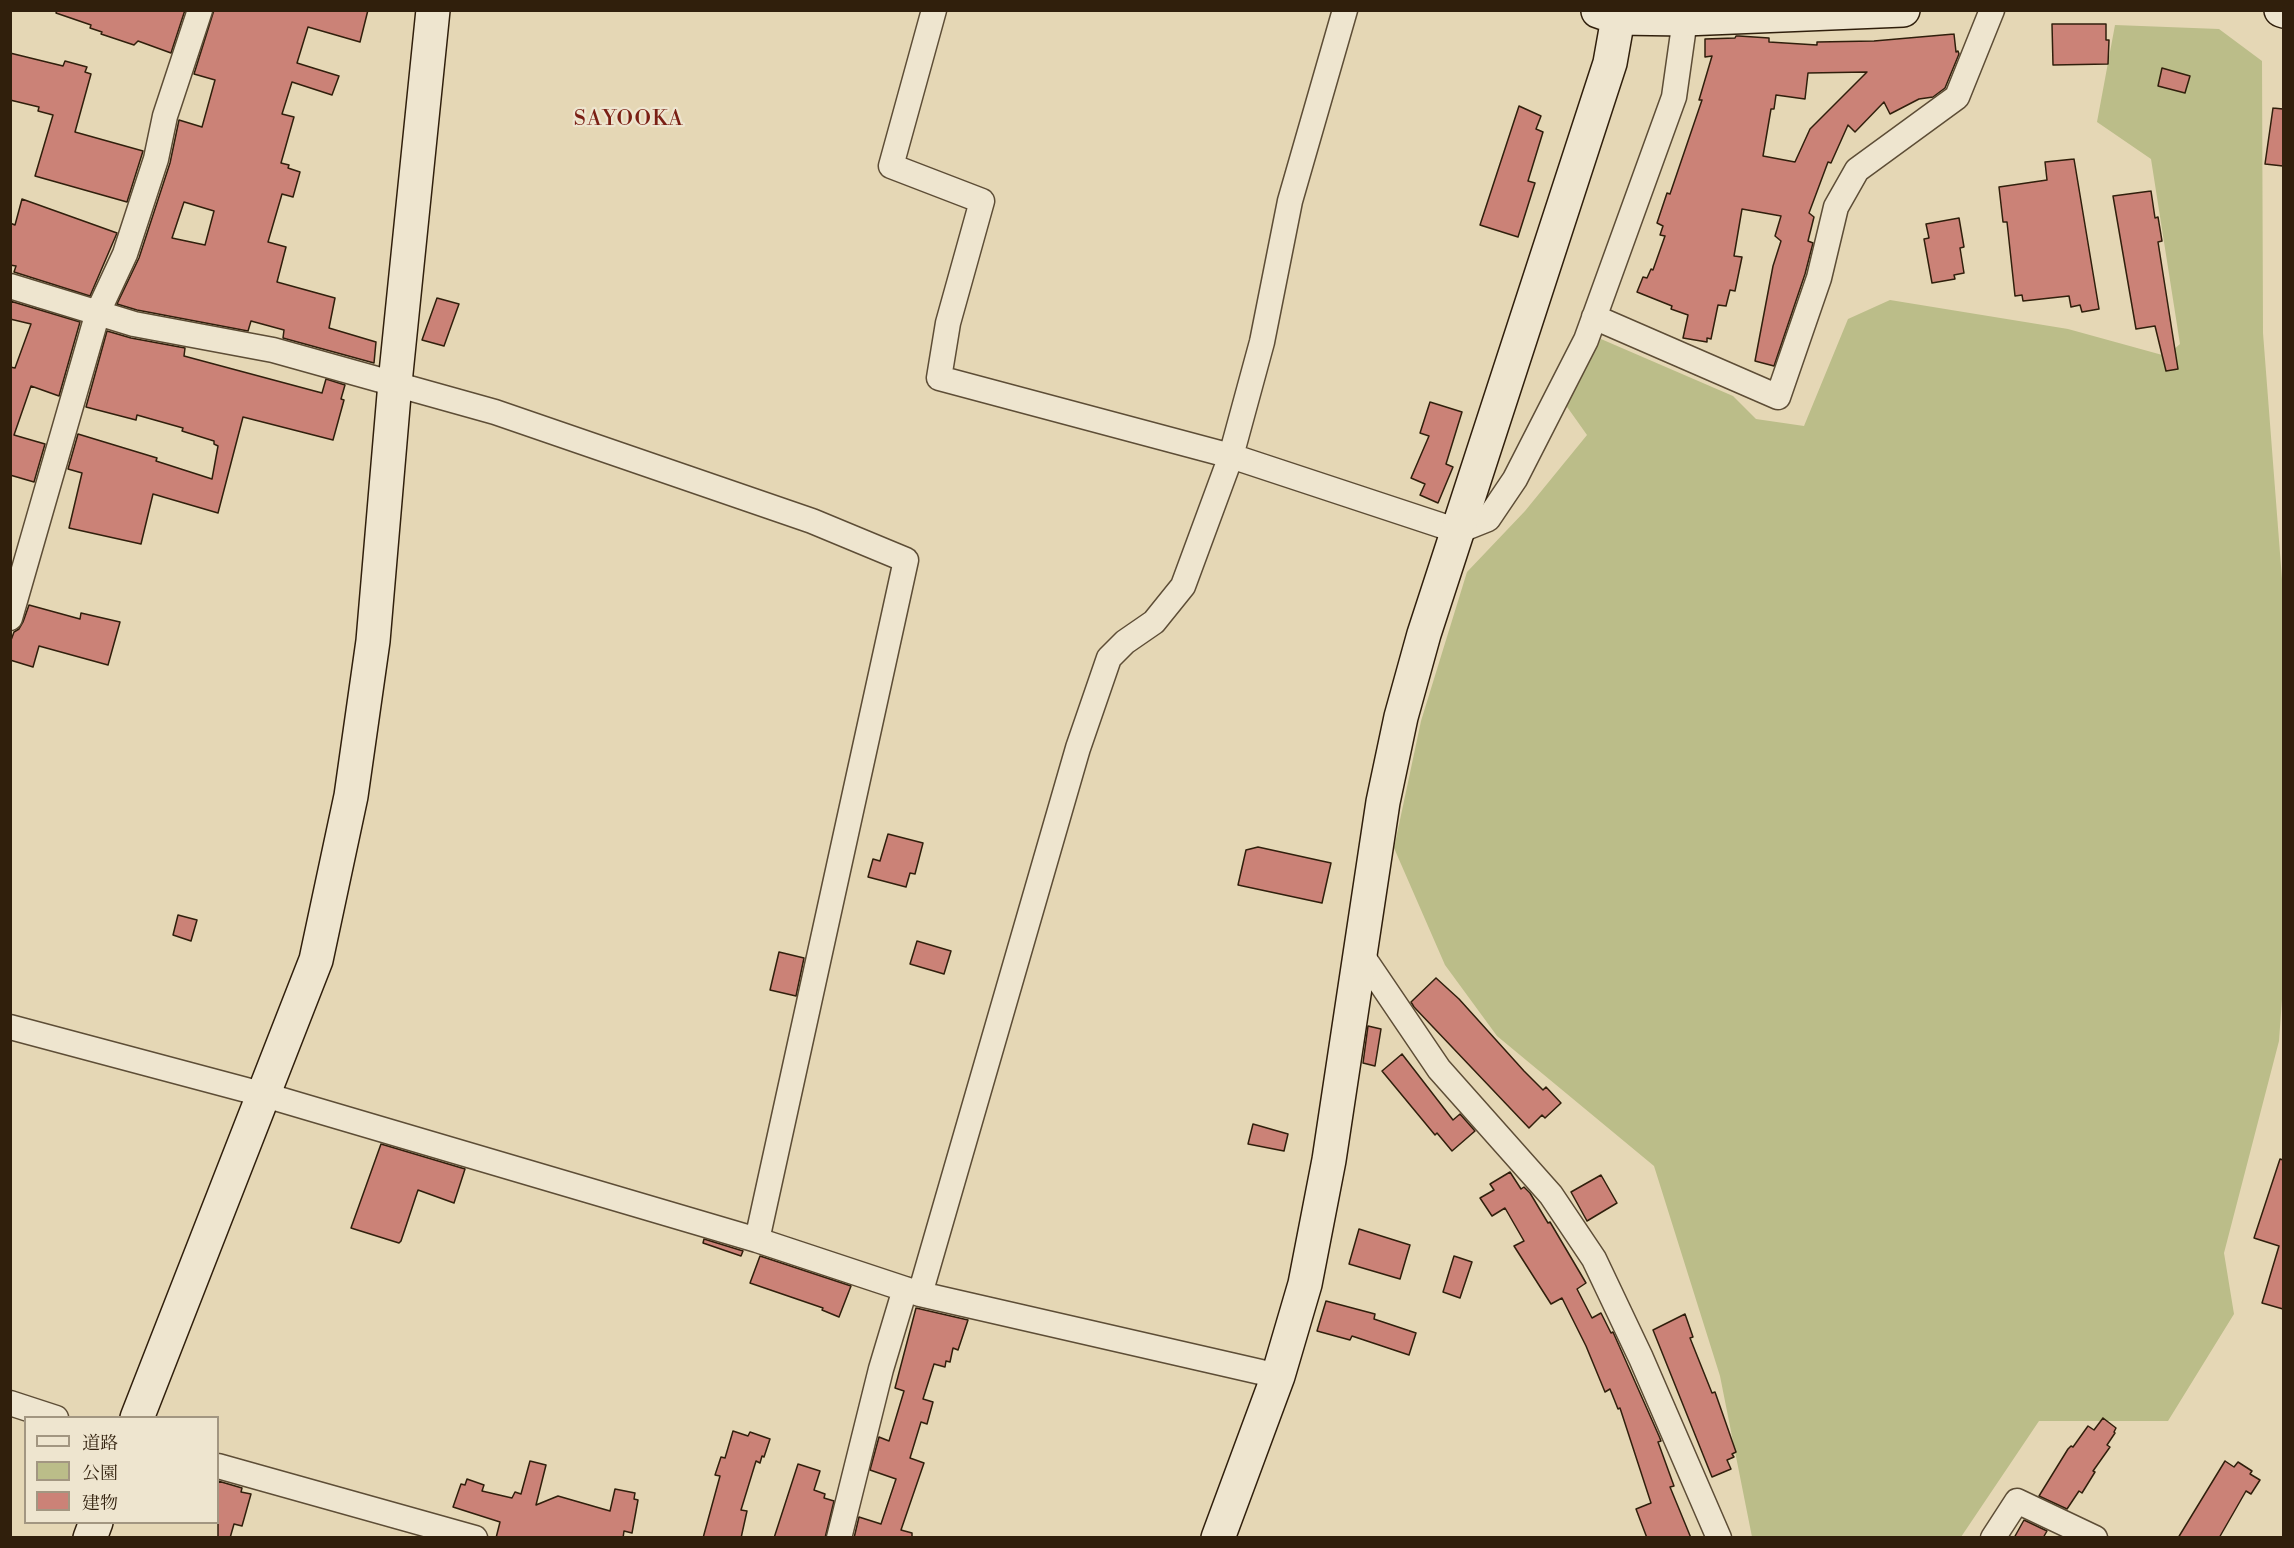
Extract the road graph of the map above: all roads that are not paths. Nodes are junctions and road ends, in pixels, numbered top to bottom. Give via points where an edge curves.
1 (200, 10) edge
2 (433, 10) edge
3 (934, 10) edge
4 (1345, 10) edge
5 (1903, 10) edge
6 (1992, 10) edge
7 (1610, 13) edge
8 (1685, 19) junction
9 (10, 286) edge
10 (98, 312) junction
11 (1594, 317) junction
12 (394, 382) junction
13 (1231, 456) junction
14 (1458, 531) junction
15 (10, 618) edge
16 (1359, 951) junction
17 (10, 1027) edge
18 (265, 1095) junction
19 (757, 1239) junction
20 (912, 1291) junction
21 (1278, 1376) junction
22 (10, 1403) edge
23 (50, 1416) edge
24 (138, 1416) edge
25 (219, 1466) edge
26 (475, 1538) edge
27 (839, 1538) edge
28 (1218, 1538) edge
29 (1719, 1538) edge
30 (1993, 1538) edge
31 (2095, 1538) edge

1 - 10 street via 128,244
2 - 12 street
3 - 13 street via 891,165 982,201 948,323 939,378
4 - 13 street via 1290,201 1262,342
5 - 8 street
6 - 11 street via 1957,97 1857,170 1836,207 1819,278 1778,397
7 - 8 street
7 - 14 street via 1610,63
8 - 11 street via 1674,98
9 - 10 street
10 - 12 street via 134,324 273,351
10 - 15 street
11 - 14 street via 1515,479 1488,519
12 - 18 street via 373,641 351,796 316,960
12 - 19 street via 495,412 812,521 906,560
13 - 14 street
13 - 20 street via 1183,586 1154,622 1109,658 1074,759
14 - 16 street via 1401,717
16 - 21 street via 1329,1160 1305,1284
16 - 29 street via 1439,1069 1551,1195 1594,1259
17 - 18 street
18 - 19 street
18 - 24 street
19 - 20 street
20 - 21 street
20 - 27 street via 881,1369
21 - 28 street
22 - 23 street
25 - 26 street
30 - 31 street via 2017,1501

